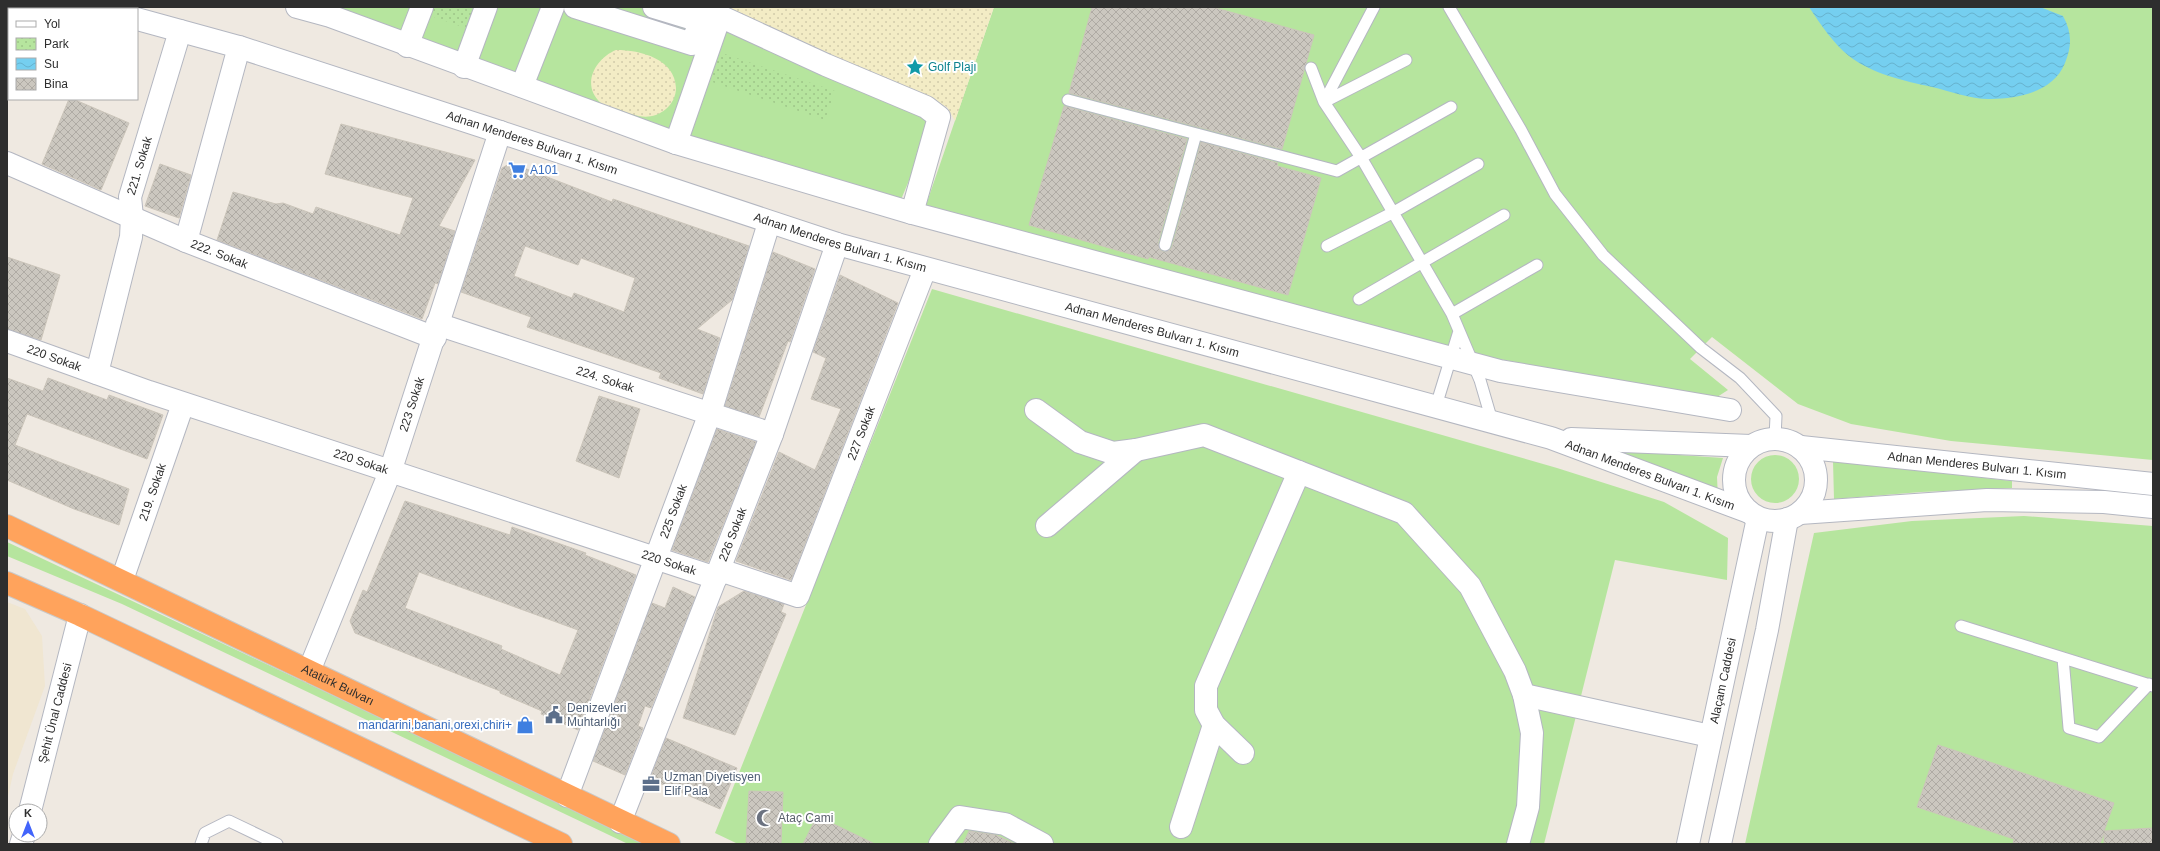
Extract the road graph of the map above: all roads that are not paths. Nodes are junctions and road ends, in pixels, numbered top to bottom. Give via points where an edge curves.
1 (298, 7) edge
2 (422, 7) edge
3 (486, 7) edge
4 (553, 7) edge
5 (575, 7) edge
6 (654, 7) edge
7 (700, 7) edge
8 (1374, 7) edge
9 (1449, 7) edge
10 (332, 12) edge
11 (720, 16) junction
12 (138, 19) edge
13 (180, 31) junction
14 (701, 42) junction
15 (407, 46) junction
16 (239, 47) junction
17 (1406, 60) dead end
18 (464, 67) junction
19 (1311, 68) dead end
20 (522, 86) junction
21 (1068, 100) dead end
22 (1324, 102) junction
23 (1451, 107) dead end
24 (500, 132) junction
25 (1196, 134) junction
26 (676, 143) junction
27 (1362, 159) junction
28 (7, 163) edge
29 (1478, 164) dead end
30 (1394, 212) junction
31 (912, 213) junction
32 (1504, 216) dead end
33 (132, 217) junction
34 (769, 223) junction
35 (186, 241) junction
36 (837, 244) junction
37 (1166, 245) dead end
38 (1327, 246) dead end
39 (1423, 263) junction
40 (1537, 265) dead end
41 (925, 269) junction
42 (1359, 299) dead end
43 (1452, 314) junction
44 (436, 331) junction
45 (1459, 331) junction
46 (7, 340) edge
47 (1451, 357) junction
48 (1473, 363) junction
49 (97, 373) junction
50 (183, 404) junction
51 (1436, 406) junction
52 (1036, 410) dead end
53 (1730, 410) dead end
54 (710, 413) junction
55 (1492, 421) junction
56 (772, 434) junction
57 (1551, 438) junction
58 (1775, 438) junction
59 (1751, 446) junction
60 (1801, 447) junction
61 (1136, 450) junction
62 (390, 472) junction
63 (1299, 472) junction
64 (2153, 484) edge
65 (2153, 507) edge
66 (1754, 515) junction
67 (1794, 516) junction
68 (7, 526) edge
69 (1047, 526) dead end
70 (654, 558) junction
71 (718, 574) junction
72 (122, 580) junction
73 (7, 583) edge
74 (798, 596) joint
75 (80, 614) junction
76 (1961, 626) dead end
77 (2063, 658) junction
78 (309, 671) junction
79 (2151, 685) edge
80 (1524, 695) junction
81 (1214, 725) junction
82 (1710, 736) junction
83 (1243, 753) dead end
84 (567, 796) junction
85 (32, 803) edge
86 (620, 822) junction
87 (1181, 827) dead end
88 (201, 844) edge
89 (276, 844) edge
90 (561, 844) edge
91 (669, 844) edge
92 (940, 844) edge
93 (1042, 844) edge
94 (1518, 844) edge
95 (1688, 844) edge
96 (1720, 844) edge

1 - 10 street
2 - 15 street
3 - 18 street
4 - 20 street
5 - 14 street via 692,44
6 - 14 street via 700,21
7 - 11 street
8 - 22 lane
9 - 58 lane via 1556,194 1603,255 1701,348 1740,378 1776,416
10 - 15 street
11 - 14 street
11 - 31 street via 926,107 939,117
12 - 13 street, Adnan Menderes Bulvarı 1. Kısım
13 - 16 street, Adnan Menderes Bulvarı 1. Kısım
13 - 33 street, 221. Sokak via 130,197
14 - 26 street
15 - 18 street
16 - 24 street, Adnan Menderes Bulvarı 1. Kısım
16 - 35 street
17 - 22 lane
18 - 20 street
19 - 22 lane
20 - 26 street
21 - 25 lane
22 - 27 lane
23 - 27 lane
24 - 34 street, Adnan Menderes Bulvarı 1. Kısım
24 - 44 street, 223 Sokak
25 - 27 lane via 1338,172
25 - 37 lane
26 - 31 street
27 - 30 lane
28 - 33 street, 222. Sokak
29 - 30 lane
30 - 38 lane
30 - 39 lane
31 - 47 street
32 - 39 lane
33 - 35 street, 222. Sokak
33 - 49 street, 221. Sokak via 131,237
34 - 36 street, Adnan Menderes Bulvarı 1. Kısım
34 - 54 street, 225 Sokak
35 - 44 street, 222. Sokak
36 - 41 street, Adnan Menderes Bulvarı 1. Kısım
36 - 56 street, 226 Sokak
39 - 42 lane
39 - 43 lane
40 - 43 lane
41 - 51 street, Adnan Menderes Bulvarı 1. Kısım
41 - 74 street, 227 Sokak
43 - 45 lane
44 - 54 street, 224. Sokak
44 - 62 street, 223 Sokak
45 - 47 lane
45 - 48 lane
46 - 49 street, 220 Sokak
47 - 48 street
47 - 51 lane
48 - 53 street via 1500,371
48 - 55 lane
49 - 50 street, 220 Sokak
50 - 62 street, 220 Sokak
50 - 72 street, 219. Sokak
51 - 55 street, Adnan Menderes Bulvarı 1. Kısım
52 - 61 street via 1080,442 1112,452
54 - 56 street, 224. Sokak
54 - 70 street, 225 Sokak
55 - 57 street, Adnan Menderes Bulvarı 1. Kısım
56 - 71 street, 226 Sokak
57 - 59 street, Adnan Menderes Bulvarı 1. Kısım
57 - 66 street, Adnan Menderes Bulvarı 1. Kısım
58 - 59 street
58 - 60 street
59 - 66 street via 1739,460 1734,478 1739,500
60 - 64 street, Adnan Menderes Bulvarı 1. Kısım
60 - 67 street via 1814,465 1817,480 1810,501
61 - 63 street via 1204,435
61 - 69 street
62 - 70 street, 220 Sokak
62 - 78 street, 223 Sokak
63 - 80 street via 1404,513 1470,586 1515,671
63 - 81 street via 1206,686 1206,710
65 - 67 street via 2104,502 1987,500
66 - 67 street via 1772,521
66 - 82 street, Alaçam Caddesi
67 - 96 street via 1766,630
68 - 72 highway, Atatürk Bulvarı
70 - 71 street, 220 Sokak
70 - 84 street, 225 Sokak
71 - 74 street, 220 Sokak
71 - 86 street, 226 Sokak
72 - 78 highway, Atatürk Bulvarı
73 - 75 highway
75 - 85 street, Şehit Ünal Caddesi
75 - 90 highway
76 - 77 lane
77 - 79 lane
77 - 79 lane via 2069,728 2099,737
78 - 84 highway, Atatürk Bulvarı
80 - 82 street
80 - 94 street via 1532,732 1528,806
81 - 83 street
81 - 87 street
82 - 95 street, Alaçam Caddesi
84 - 86 highway, Atatürk Bulvarı
86 - 91 highway, Atatürk Bulvarı
88 - 89 lane via 205,834 229,821
92 - 93 street via 960,817 1005,824

